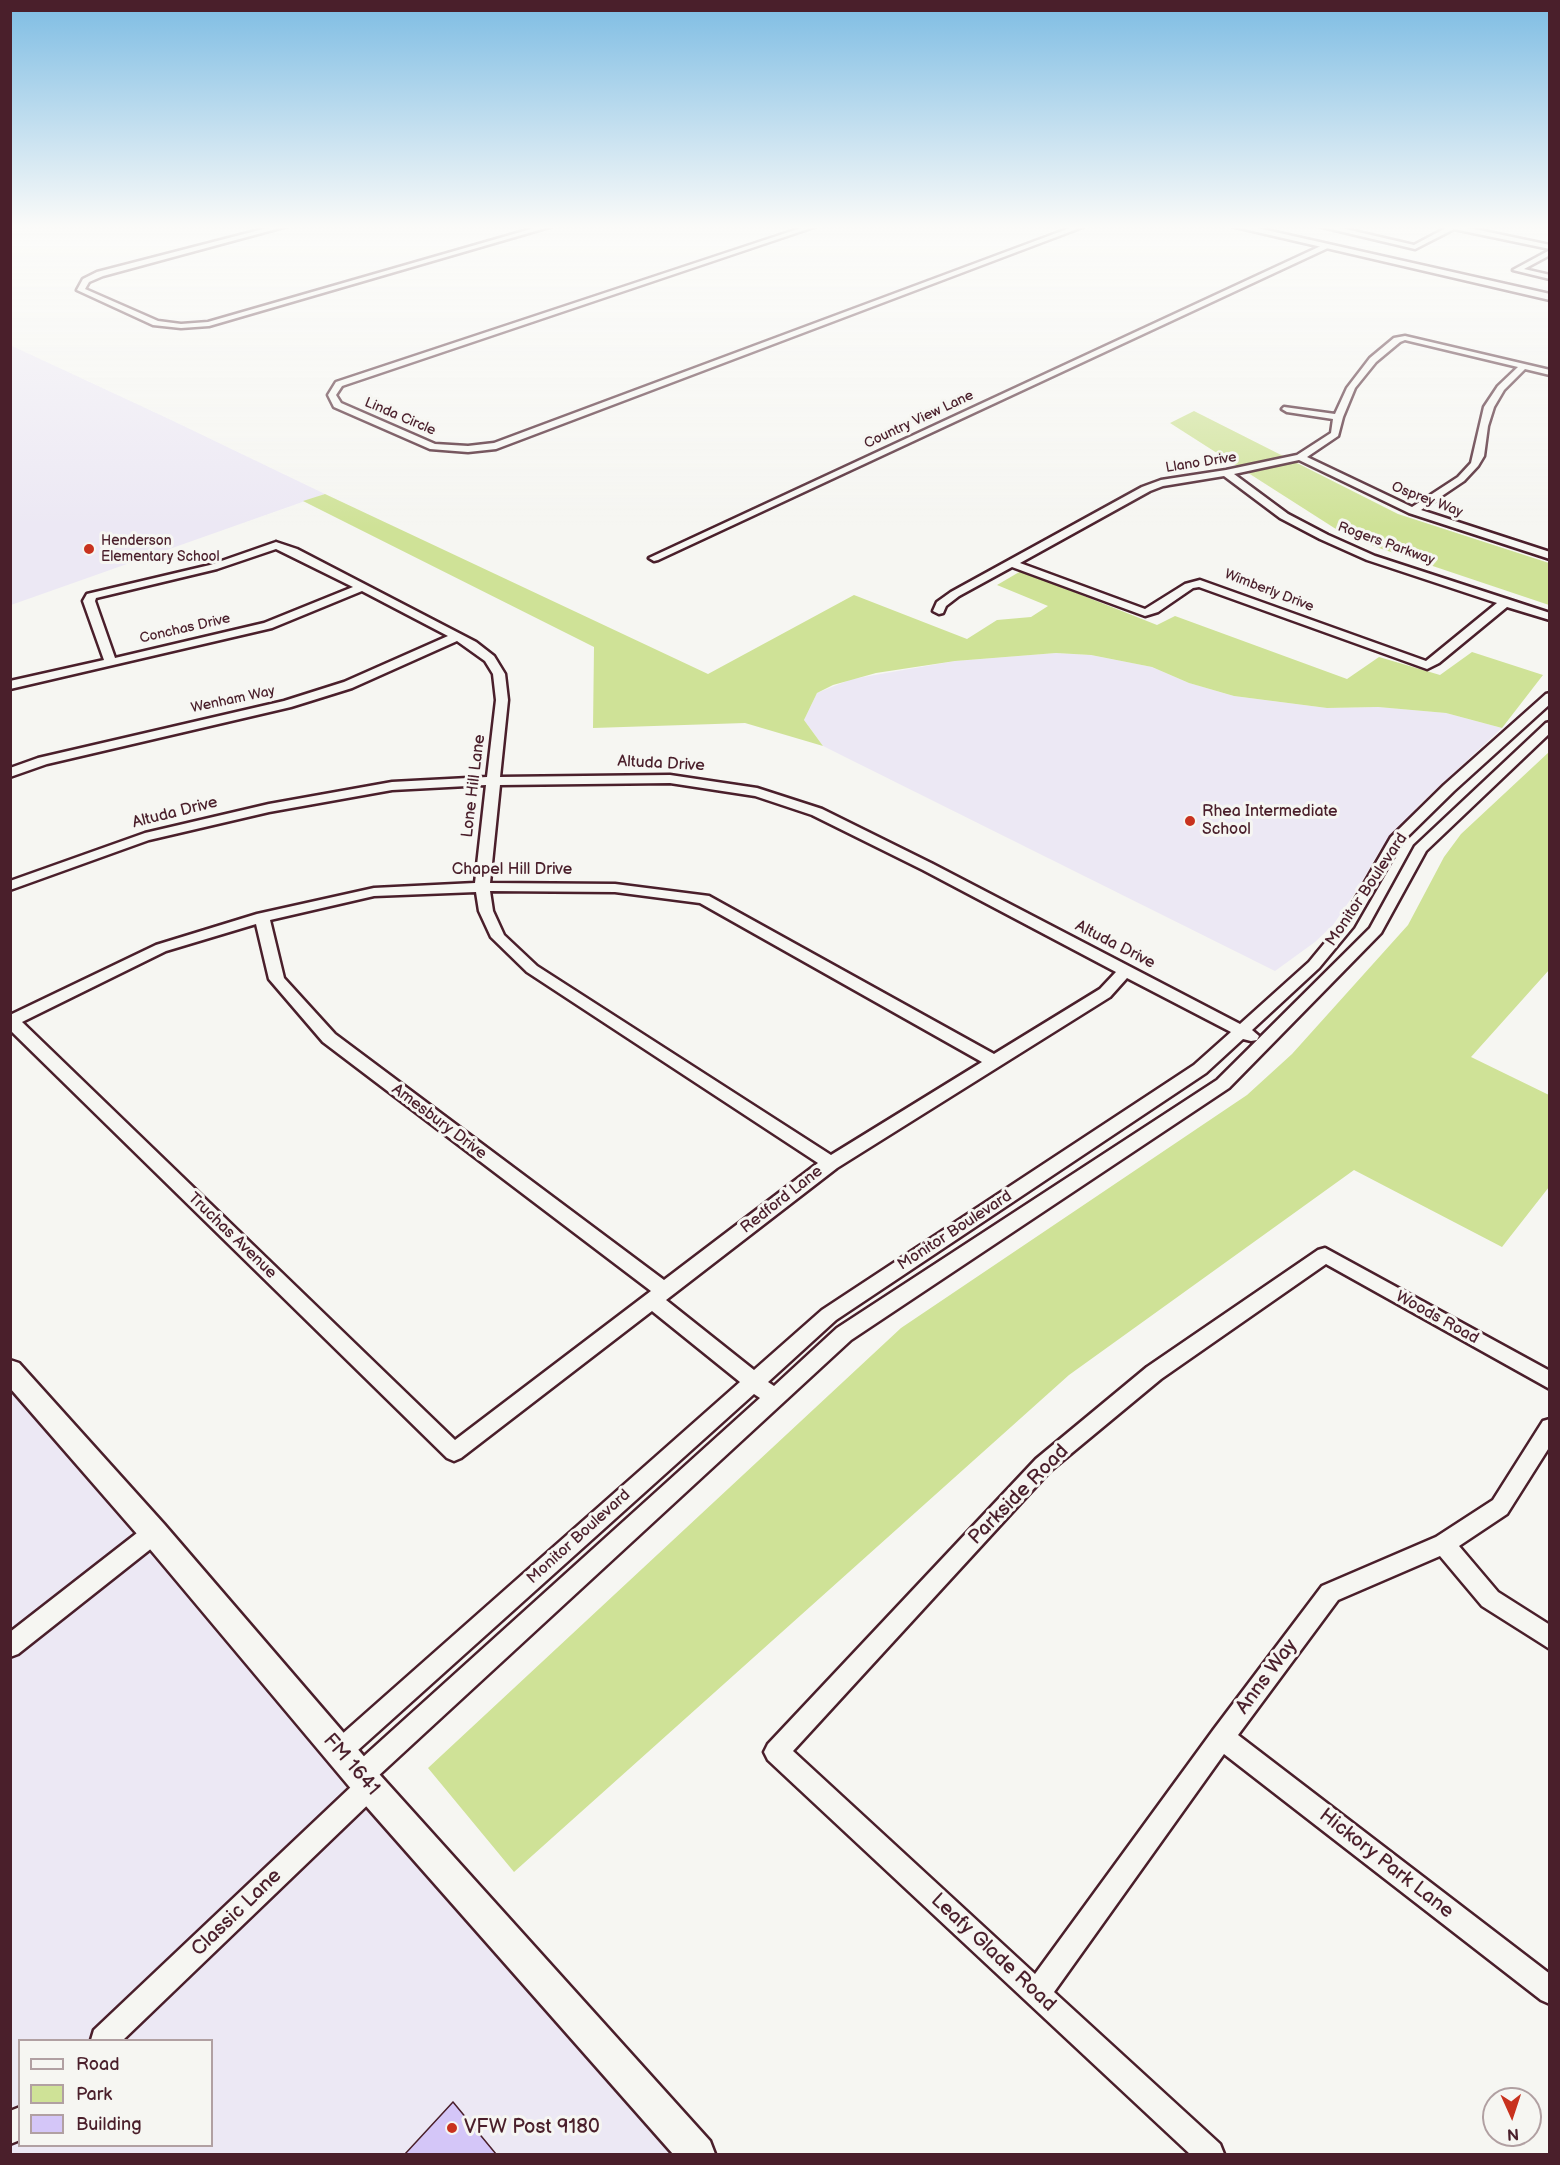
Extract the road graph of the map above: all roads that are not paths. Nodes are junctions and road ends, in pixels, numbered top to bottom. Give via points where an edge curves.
1 (513, 326) edge
2 (816, 326) edge
3 (1154, 326) edge
4 (1524, 366) junction
5 (1550, 373) edge
6 (1287, 409) dead end
7 (1338, 417) junction
8 (1300, 457) junction
9 (1226, 473) junction
10 (1413, 511) junction
11 (1550, 556) edge
12 (654, 558) dead end
13 (1011, 563) junction
14 (362, 587) junction
15 (1506, 602) junction
16 (939, 611) dead end
17 (1550, 617) edge
18 (455, 637) junction
19 (110, 662) junction
20 (10, 685) edge
21 (1550, 697) edge
22 (1550, 726) edge
23 (10, 773) edge
24 (493, 780) junction
25 (10, 886) edge
26 (482, 887) junction
27 (262, 917) junction
28 (1125, 971) junction
29 (11, 1020) edge
30 (1242, 1032) junction
31 (1265, 1043) junction
32 (994, 1062) junction
33 (831, 1163) junction
34 (1325, 1255) joint
35 (659, 1295) junction
36 (10, 1370) edge
37 (1550, 1381) edge
38 (754, 1382) junction
39 (774, 1398) junction
40 (1550, 1427) edge
41 (454, 1452) joint
42 (154, 1533) junction
43 (1444, 1544) junction
44 (1550, 1638) edge
45 (10, 1646) edge
46 (1222, 1737) junction
47 (340, 1751) junction
48 (776, 1752) joint
49 (365, 1781) junction
50 (1550, 1991) edge
51 (1037, 1993) junction
52 (105, 2039) edge
53 (697, 2154) edge
54 (1210, 2154) edge

1 - 2 street, Linda Circle via 339,384 332,395 336,405 433,447 496,446
3 - 12 street, Country View Lane
4 - 5 street
4 - 7 street, Llano Drive via 1405,338 1373,360 1351,388
4 - 10 street via 1501,388 1489,407 1475,464
6 - 7 street
7 - 8 street, Llano Drive via 1335,434
8 - 9 street, Llano Drive
8 - 10 street, Osprey Way
9 - 13 street, Llano Drive via 1146,489
9 - 15 street, Rogers Parkway via 1284,516 1324,537 1371,558
10 - 11 street, Osprey Way
13 - 15 street, Wimberly Drive via 1145,613 1200,583 1427,664
13 - 16 street, Llano Drive via 955,594 941,604
14 - 18 street, Lone Hill Lane
14 - 19 street, Conchas Drive via 268,626
14 - 19 street, Lone Hill Lane via 276,545 213,567 91,596 89,601
15 - 17 street, Rogers Parkway
18 - 23 street, Wenham Way via 348,685 287,704 43,761
18 - 24 street, Lone Hill Lane via 472,644 490,659 499,674 502,700
19 - 20 street, Conchas Drive
21 - 30 street, Monitor Boulevard via 1396,840 1348,924 1321,957
22 - 31 street, Monitor Boulevard via 1420,849 1376,930
24 - 25 street, Altuda Drive via 392,786 269,808 145,837
24 - 26 street, Lone Hill Lane
24 - 28 street, Altuda Drive via 670,779 778,798 849,828
26 - 27 street, Chapel Hill Drive via 374,892
26 - 32 street, Chapel Hill Drive via 615,888 704,899
26 - 33 street, Lone Hill Lane via 486,911 498,937 532,969
27 - 29 street, Chapel Hill Drive via 160,948
27 - 35 street, Amesbury Drive via 277,979 329,1038
28 - 30 street, Altuda Drive
28 - 32 street, Redford Lane via 1105,993
29 - 41 street, Truchas Avenue
30 - 31 street, Altuda Drive
30 - 38 street, Monitor Boulevard via 1200,1069 828,1315
31 - 39 street, Monitor Boulevard via 1224,1084 844,1334
32 - 33 street, Redford Lane
33 - 35 street, Redford Lane
34 - 37 street, Woods Road
34 - 48 street, Parkside Road via 1154,1373 1043,1465
35 - 38 street, Amesbury Drive
35 - 41 street, Redford Lane
36 - 42 main road, FM 1641 / FM 1641
38 - 39 street, Amesbury Drive
38 - 47 street, Monitor Boulevard
39 - 49 street, Monitor Boulevard
40 - 43 street, Anns Way via 1500,1507
42 - 45 street
42 - 47 main road, FM 1641 / FM 1641
43 - 44 street via 1490,1599
43 - 46 street, Anns Way via 1330,1593
46 - 50 street, Hickory Park Lane
46 - 51 street, Anns Way
47 - 49 main road, FM 1641 / FM 1641
48 - 51 street, Leafy Glade Road
49 - 52 street, Classic Lane
49 - 53 main road, FM 1641 / FM 1641
51 - 54 street, Leafy Glade Road

